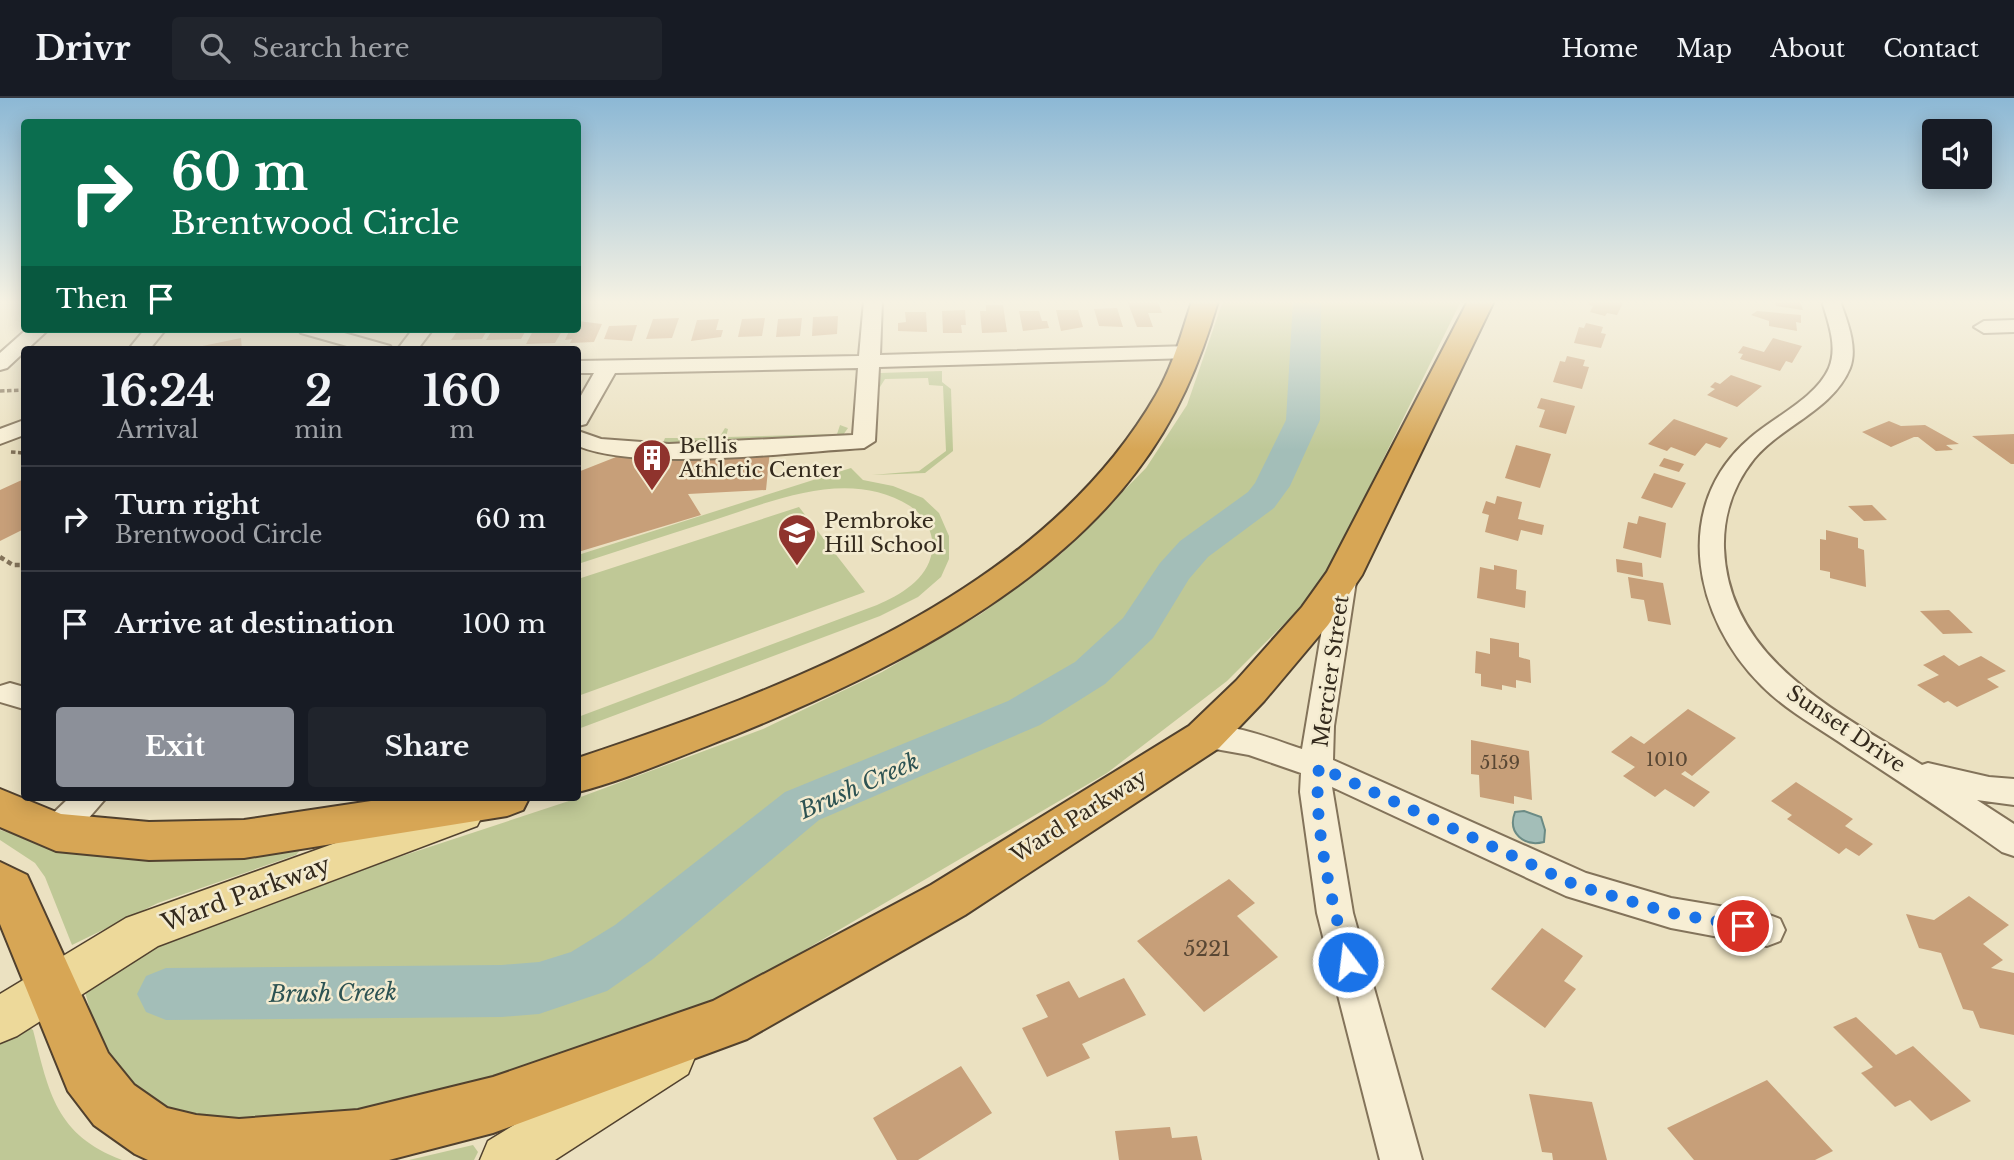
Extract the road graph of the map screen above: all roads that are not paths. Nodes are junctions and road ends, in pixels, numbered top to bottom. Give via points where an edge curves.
1 (14, 351) edge
2 (869, 351) edge
3 (1456, 351) edge
4 (1842, 351) edge
5 (1189, 352) joint
6 (868, 362) junction
7 (0, 363) edge
8 (581, 367) edge
9 (608, 367) junction
10 (581, 413) edge
11 (21, 428) edge
12 (0, 437) edge
13 (581, 440) edge
14 (1344, 575) junction
15 (1204, 737) junction
16 (1319, 767) junction
17 (1905, 770) junction
18 (581, 774) edge
19 (2014, 792) edge
20 (87, 801) edge
21 (489, 801) edge
22 (497, 801) edge
23 (0, 807) edge
24 (56, 832) junction
25 (2014, 842) edge
26 (0, 882) edge
27 (1766, 930) dead end
28 (50, 988) junction
29 (0, 1020) edge
30 (728, 1021) junction
31 (358, 1139) junction
32 (302, 1160) edge
33 (507, 1160) edge
34 (1401, 1160) edge

1 - 7 street
2 - 6 street
3 - 14 highway, Ward Parkway
4 - 17 street, Sunset Drive via 1839,369 1827,386 1746,453 1724,486 1708,540 1714,584 1738,637 1762,668 1796,700
5 - 6 street
5 - 18 highway via 1170,397 1126,463 1064,532 970,601 849,668 687,738
6 - 9 street
6 - 13 street via 864,441 638,451 595,447
8 - 9 street
9 - 10 street
11 - 12 street
14 - 15 highway, Ward Parkway via 1291,644
14 - 16 street, Mercier Street via 1319,726
15 - 16 street, Mercier Street via 1251,744
15 - 30 highway, Ward Parkway via 948,900
16 - 27 street via 1578,886 1671,913
16 - 34 street, Mercier Street via 1316,792 1335,913
17 - 19 street
17 - 25 street, Sunset Drive
20 - 24 street
21 - 24 highway via 244,839 149,841
22 - 28 main road, Ward Parkway via 142,932
23 - 24 highway
26 - 28 highway via 10,889
28 - 29 main road, Ward Parkway
28 - 31 highway via 88,1072 114,1105 156,1133 196,1144 239,1148
30 - 31 highway via 493,1105
30 - 33 main road, Ward Parkway
31 - 32 highway

